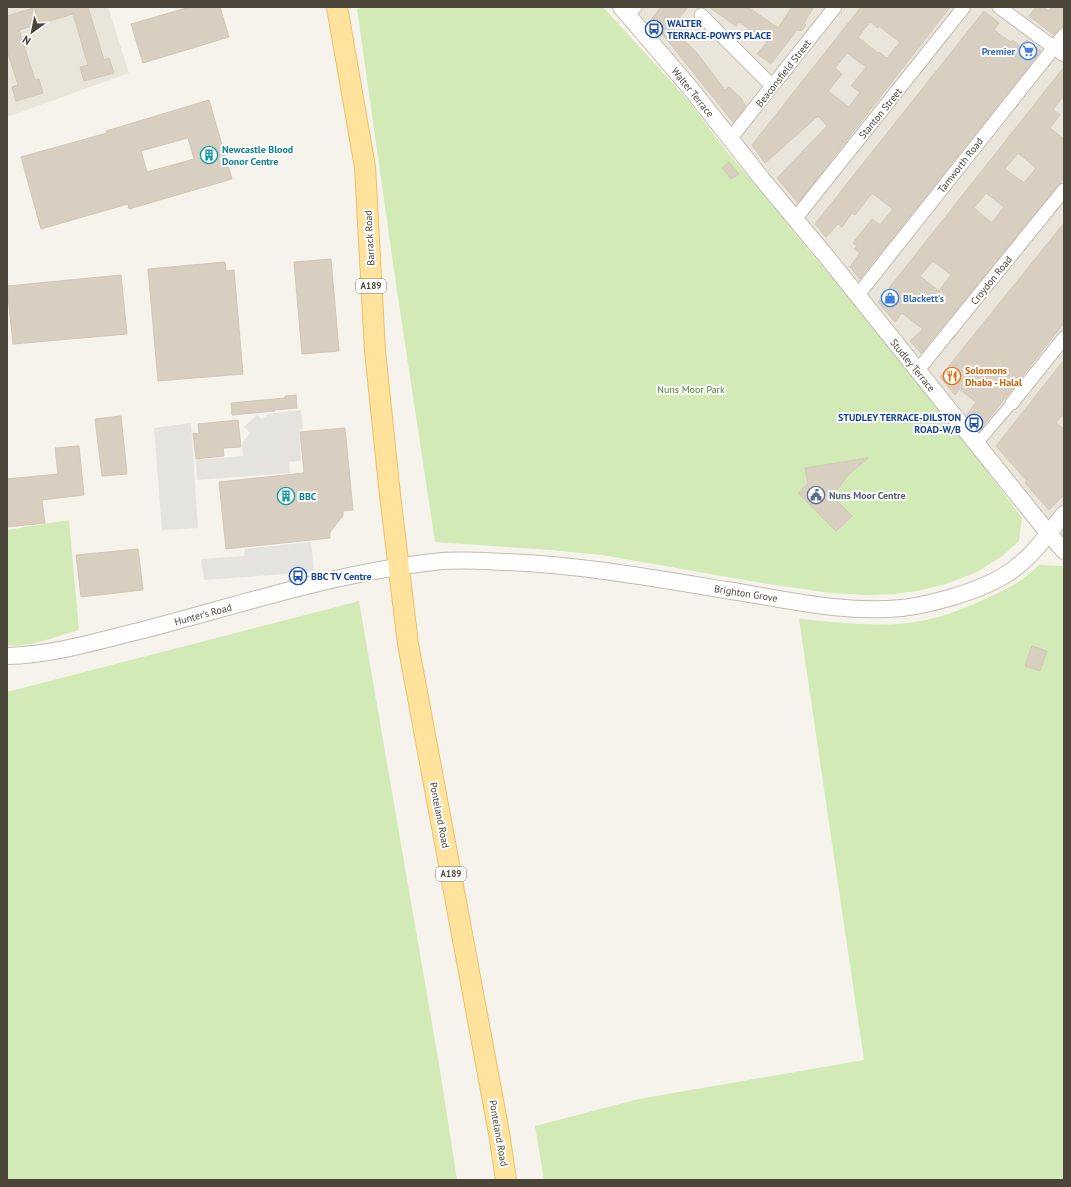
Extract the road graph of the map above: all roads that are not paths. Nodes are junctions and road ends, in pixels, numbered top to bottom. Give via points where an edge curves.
1 (337, 7) edge
2 (835, 7) edge
3 (964, 7) edge
4 (999, 7) edge
5 (629, 10) edge
6 (701, 15) dead end
7 (1064, 35) edge
8 (1059, 51) edge
9 (772, 86) junction
10 (730, 139) junction
11 (762, 179) joint
12 (1064, 190) edge
13 (795, 219) junction
14 (857, 296) junction
15 (1064, 338) edge
16 (918, 370) junction
17 (1012, 403) joint
18 (977, 444) junction
19 (1064, 514) edge
20 (1048, 534) junction
21 (1064, 551) edge
22 (398, 567) junction
23 (7, 656) edge
24 (506, 1180) edge

1 - 22 main road, Barrack Road / A189 via 365,167 375,351
2 - 9 street, Beaconsfield Street
3 - 13 street, Stanton Street
4 - 8 street
5 - 10 street, Walter Terrace
6 - 9 street
7 - 8 street, Tamworth Road
8 - 14 street, Tamworth Road
9 - 10 street, Beaconsfield Street
10 - 11 street, Walter Terrace
11 - 13 street, Studley Terrace
12 - 16 street, Croydon Road
13 - 14 street, Studley Terrace
14 - 16 street, Studley Terrace
15 - 17 street
16 - 18 street, Studley Terrace
17 - 18 street
18 - 20 street, Studley Terrace
19 - 20 street, Brighton Grove
20 - 21 street, Studley Terrace
20 - 22 street, Brighton Grove via 1029,555 1003,577 931,603 892,608 829,607 579,567 452,561
22 - 23 street, Hunter's Road via 336,579 64,649 27,656
22 - 24 main road, Ponteland Road / A189 via 408,644 500,1133

